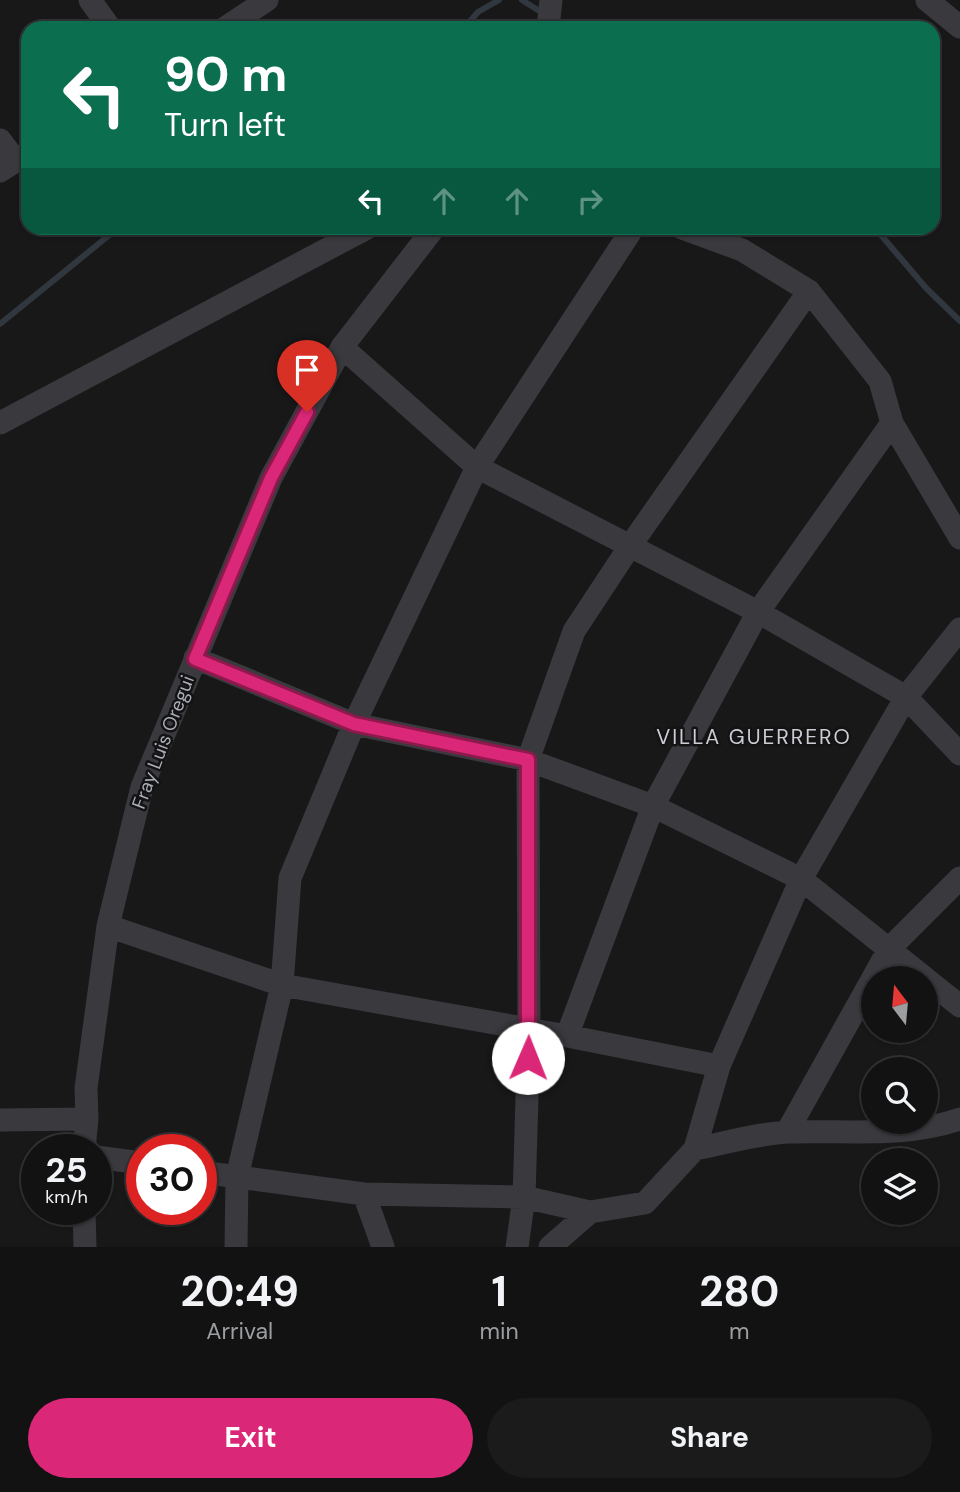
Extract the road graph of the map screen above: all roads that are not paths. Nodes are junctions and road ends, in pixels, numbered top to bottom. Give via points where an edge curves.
1 (90, 0) edge
2 (267, 0) edge
3 (551, 0) edge
4 (927, 0) edge
5 (105, 21) edge
6 (236, 21) edge
7 (549, 21) edge
8 (960, 27) edge
9 (0, 141) edge
10 (15, 162) edge
11 (354, 235) edge
12 (429, 235) edge
13 (628, 235) edge
14 (701, 235) edge
15 (809, 291) junction
16 (342, 347) junction
17 (0, 423) edge
18 (892, 423) junction
19 (477, 467) junction
20 (960, 538) edge
21 (630, 546) junction
22 (758, 612) junction
23 (960, 629) edge
24 (195, 659) junction
25 (906, 697) junction
26 (354, 724) junction
27 (960, 754) edge
28 (528, 760) junction
29 (653, 806) junction
30 (960, 877) edge
31 (801, 880) junction
32 (108, 926) junction
33 (889, 949) junction
34 (910, 966) edge
35 (282, 985) junction
36 (938, 988) edge
37 (960, 1006) edge
38 (529, 1030) junction
39 (567, 1036) junction
40 (719, 1066) junction
41 (87, 1119) junction
42 (960, 1119) edge
43 (0, 1120) edge
44 (787, 1132) junction
45 (86, 1134) edge
46 (695, 1149) junction
47 (217, 1174) edge
48 (237, 1177) junction
49 (364, 1194) junction
50 (524, 1197) junction
51 (590, 1212) junction
52 (84, 1225) edge
53 (85, 1247) edge
54 (236, 1247) edge
55 (383, 1247) edge
56 (517, 1247) edge
57 (550, 1247) edge

1 - 5 street
2 - 6 street
3 - 7 street
4 - 8 street
9 - 10 street
11 - 17 street
12 - 16 street, Fray Luis Oregui
13 - 19 street
14 - 15 street via 743,250
15 - 18 street via 880,381
15 - 21 street
16 - 19 street
16 - 24 street, Fray Luis Oregui via 271,478
18 - 20 street
18 - 22 street
19 - 21 street
19 - 26 street
21 - 22 street
21 - 28 street via 574,631
22 - 25 street
22 - 29 street
23 - 25 street
24 - 26 street
24 - 32 street, Fray Luis Oregui via 142,787
25 - 27 street
25 - 31 street
26 - 28 street
26 - 35 street via 290,878
28 - 29 street
28 - 38 street
29 - 31 street
29 - 39 street
30 - 33 street
31 - 33 street
31 - 40 street
32 - 35 street
32 - 41 street, Fray Luis Oregui via 86,1088
33 - 34 street
33 - 44 street
35 - 38 street
35 - 48 street
36 - 37 street
38 - 39 street
38 - 50 street
39 - 40 street
40 - 46 street
41 - 43 street
41 - 45 street, Fray Luis Oregui
42 - 44 street via 937,1127 892,1132
44 - 46 street
46 - 51 street via 645,1203
47 - 48 street
48 - 49 street
48 - 54 street
49 - 50 street
49 - 55 street
50 - 51 street
50 - 56 street
51 - 57 street
52 - 53 street

